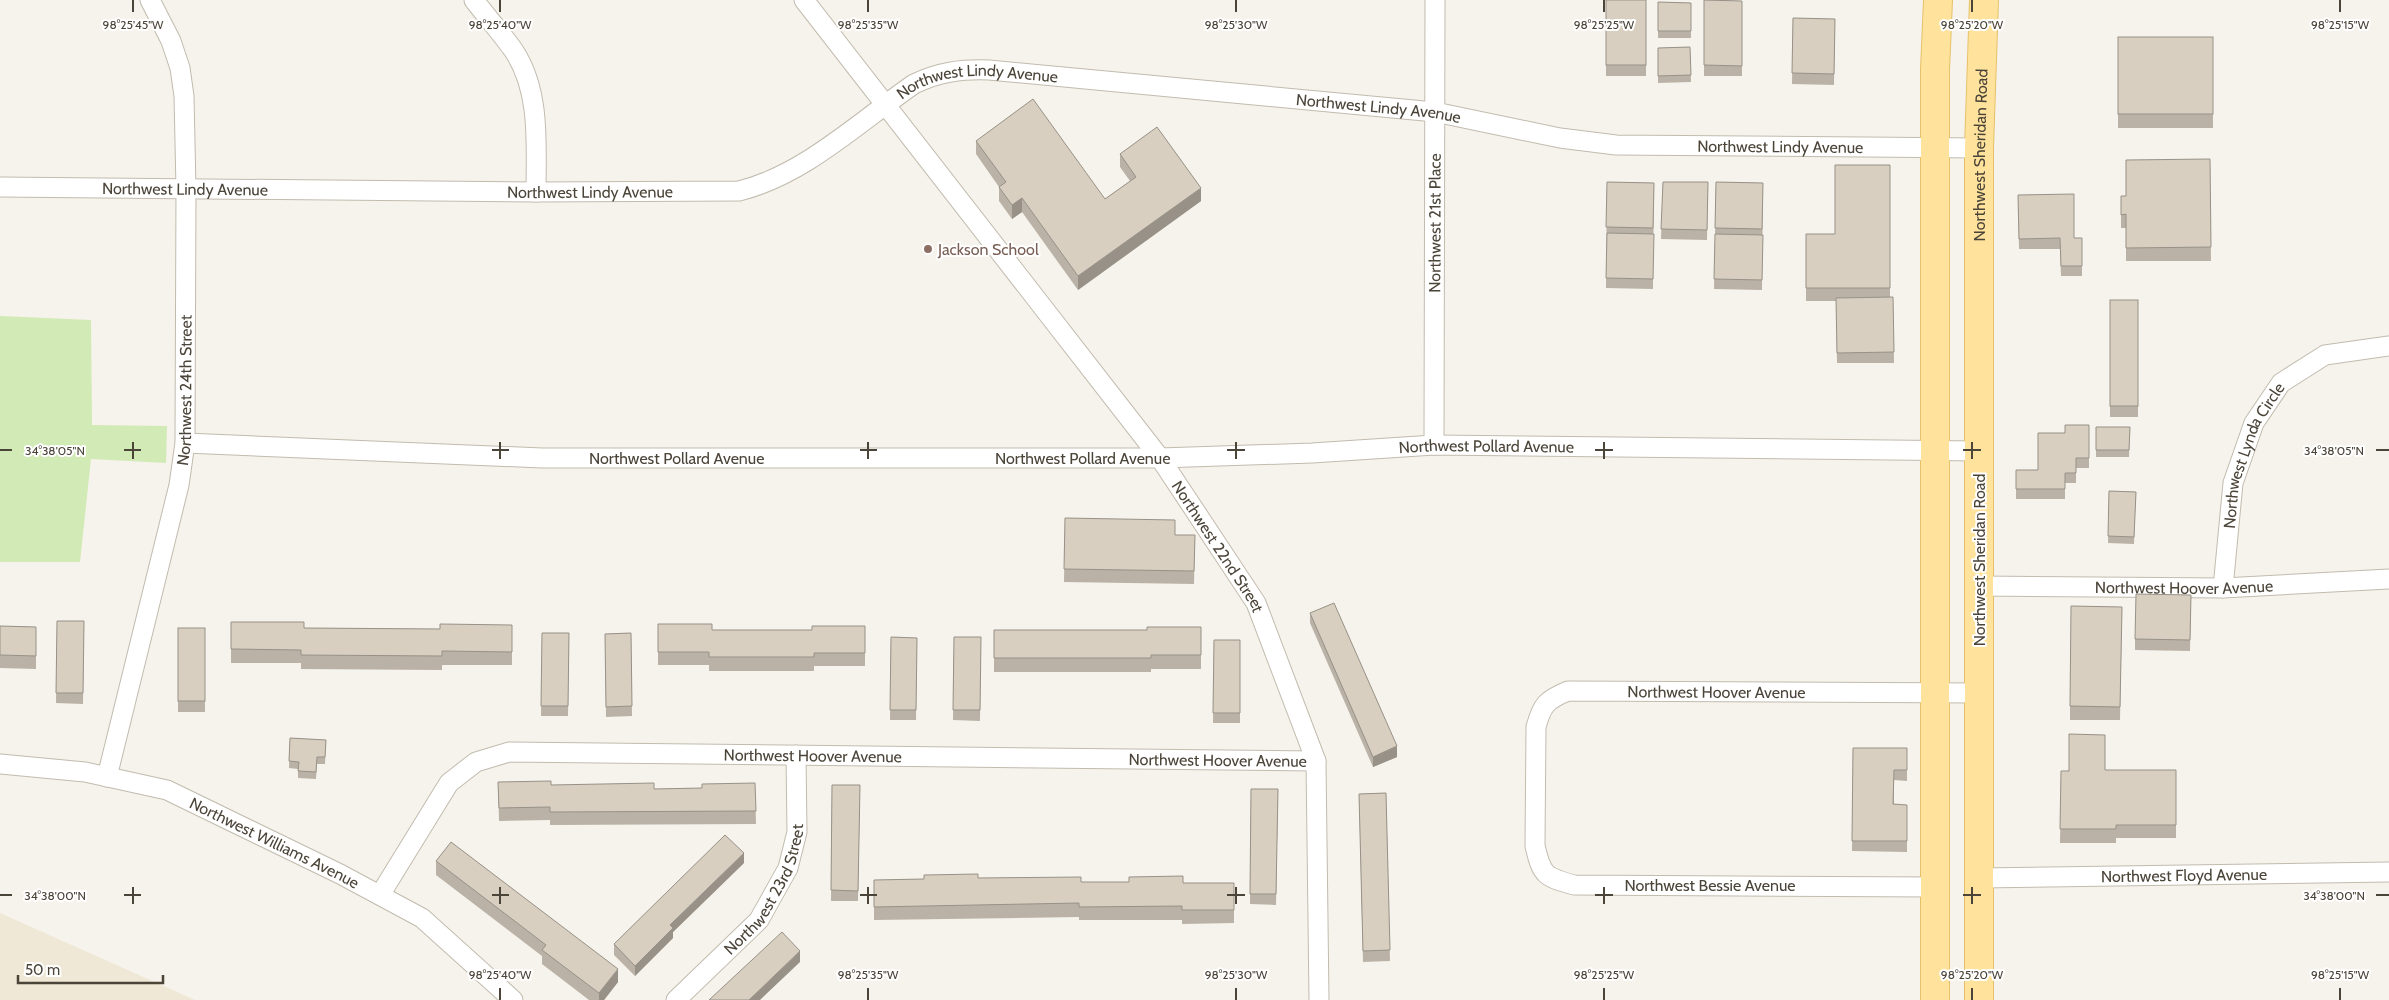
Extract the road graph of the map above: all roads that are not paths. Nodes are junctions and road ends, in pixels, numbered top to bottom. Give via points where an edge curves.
1 (150, 0) edge
2 (474, 0) edge
3 (804, 0) edge
4 (1435, 0) edge
5 (1938, 0) edge
6 (1984, 0) edge
7 (884, 104) junction
8 (1435, 112) junction
9 (1936, 148) junction
10 (1979, 148) junction
11 (0, 187) edge
12 (186, 189) junction
13 (536, 192) junction
14 (2389, 346) edge
15 (185, 443) junction
16 (1434, 445) junction
17 (1935, 451) junction
18 (1979, 451) junction
19 (1160, 458) junction
20 (2389, 579) edge
21 (1979, 586) junction
22 (2223, 588) junction
23 (1935, 693) junction
24 (1979, 693) junction
25 (796, 755) junction
26 (1316, 761) junction
27 (0, 764) edge
28 (107, 777) junction
29 (1535, 788) joint
30 (2389, 872) edge
31 (1979, 878) junction
32 (1935, 887) junction
33 (380, 895) junction
34 (513, 1000) edge
35 (676, 1000) edge
36 (1319, 1000) edge
37 (1935, 1000) edge
38 (1979, 1000) edge

1 - 12 street, Northwest 24th Street via 171,41 180,68 184,96
2 - 13 street via 514,52 530,89 536,133
3 - 7 street, Northwest 22nd Street
4 - 8 street, Northwest 21st Place
5 - 9 main road
6 - 10 main road, Northwest Sheridan Road
7 - 8 street, Northwest Lindy Avenue via 934,74 962,69
7 - 13 street, Northwest Lindy Avenue via 800,166 739,192
7 - 19 street, Northwest 22nd Street
8 - 9 street, Northwest Lindy Avenue via 1560,138 1616,145
8 - 16 street, Northwest 21st Place
9 - 10 street, Northwest Lindy Avenue
9 - 17 main road
10 - 18 main road, Northwest Sheridan Road
11 - 12 street, Northwest Lindy Avenue
12 - 13 street, Northwest Lindy Avenue
12 - 15 street, Northwest 24th Street
14 - 22 street, Northwest Lynda Circle via 2325,355 2281,384 2254,422 2232,483
15 - 19 street, Northwest Pollard Avenue via 542,458
15 - 28 street, Northwest 24th Street via 179,485
16 - 17 street, Northwest Pollard Avenue
16 - 19 street, Northwest Pollard Avenue
17 - 18 street, Northwest Pollard Avenue
17 - 23 main road
18 - 21 main road, Northwest Sheridan Road
19 - 26 street, Northwest 22nd Street via 1256,603
20 - 22 street, Northwest Hoover Avenue
21 - 22 street, Northwest Hoover Avenue
21 - 24 main road, Northwest Sheridan Road
23 - 24 street, Northwest Hoover Avenue
23 - 29 street, Northwest Hoover Avenue via 1568,691 1552,698 1541,709 1536,727
23 - 32 main road
24 - 31 main road, Northwest Sheridan Road
25 - 26 street, Northwest Hoover Avenue
25 - 33 street, Northwest Hoover Avenue via 509,752 476,762 449,783
25 - 35 street, Northwest 23rd Street via 797,832 788,868 759,920
26 - 36 street, Northwest 22nd Street
27 - 28 street, Northwest Williams Avenue
28 - 33 street, Northwest Williams Avenue via 167,790
29 - 32 street, Northwest Bessie Avenue via 1535,846 1539,865 1550,878 1574,885
30 - 31 street, Northwest Floyd Avenue
31 - 38 main road, Northwest Sheridan Road
32 - 37 main road
33 - 34 street, Northwest Williams Avenue via 422,918

